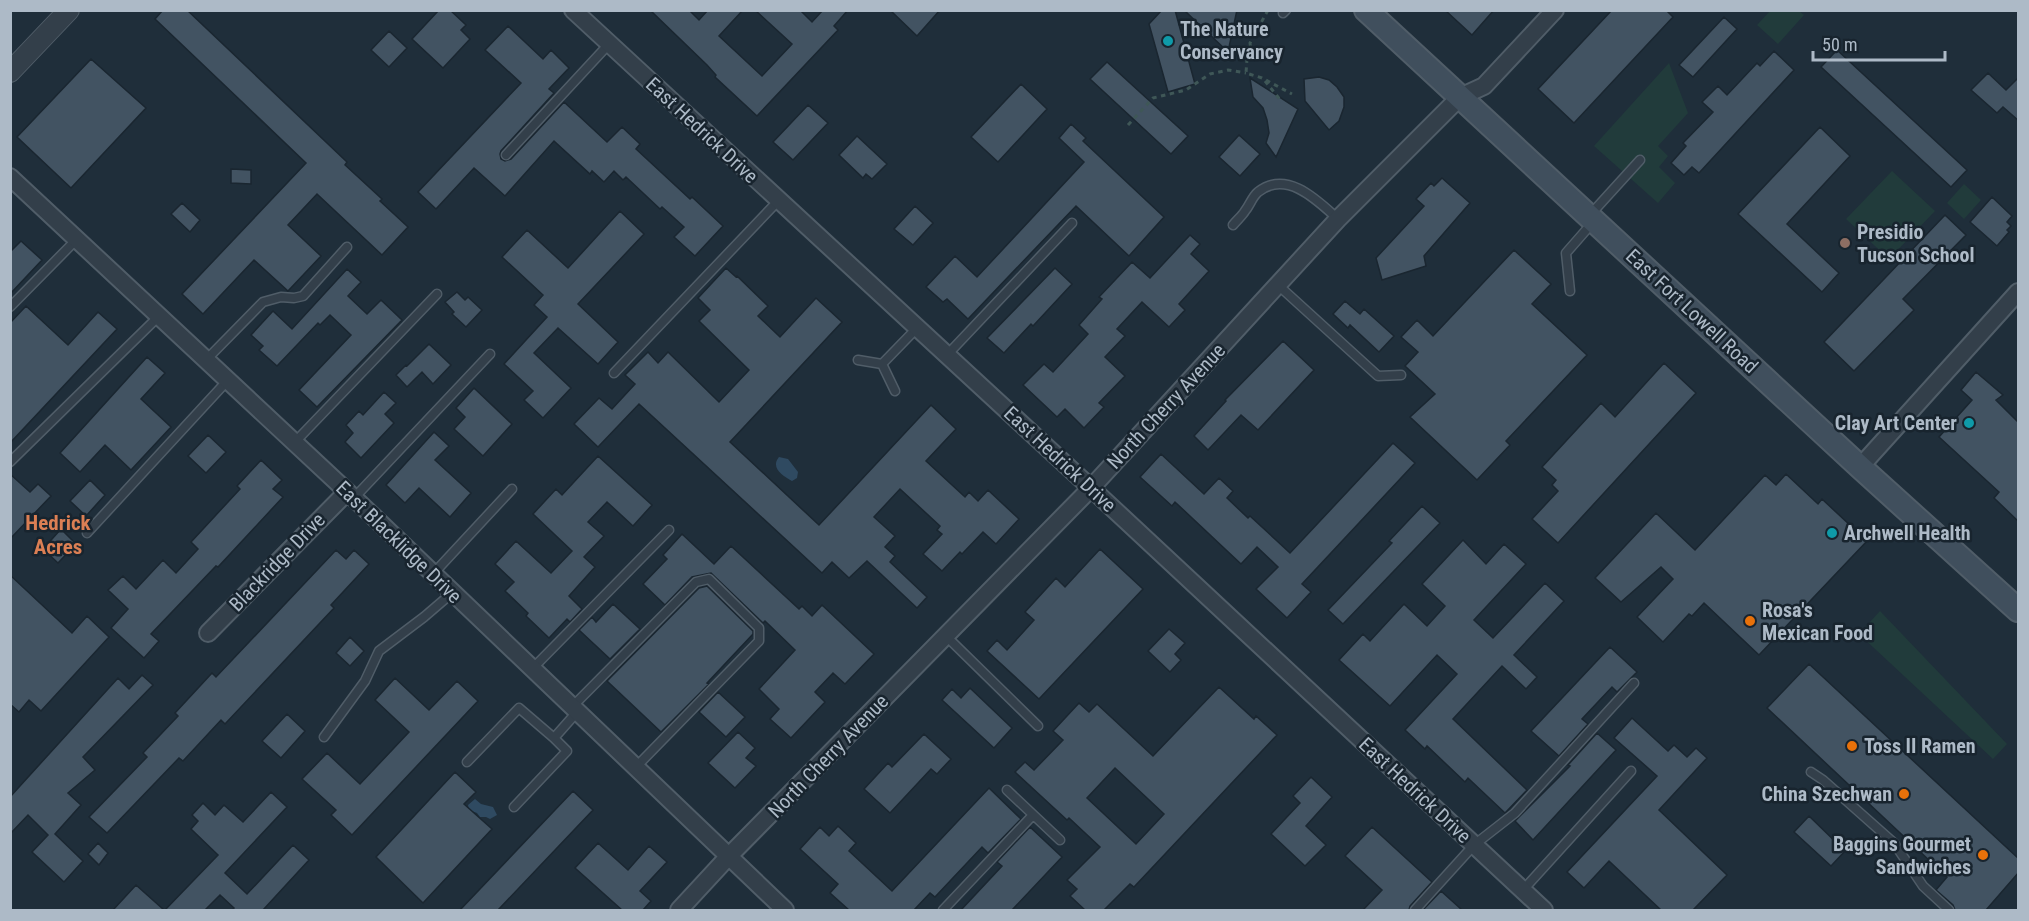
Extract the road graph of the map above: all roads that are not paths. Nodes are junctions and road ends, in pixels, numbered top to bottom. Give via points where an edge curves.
1 (69, 10) edge
2 (573, 10) edge
3 (1366, 10) edge
4 (1555, 10) edge
5 (609, 44) junction
6 (10, 72) edge
7 (1460, 97) junction
8 (506, 155) dead end
9 (1640, 160) dead end
10 (10, 177) edge
11 (779, 200) junction
12 (1592, 218) junction
13 (1338, 219) junction
14 (1072, 223) dead end
15 (1233, 225) dead end
16 (77, 239) junction
17 (347, 248) dead end
18 (1278, 285) junction
19 (1569, 291) dead end
20 (2019, 292) edge
21 (437, 294) dead end
22 (10, 307) edge
23 (159, 316) junction
24 (917, 328) junction
25 (490, 354) dead end
26 (947, 355) junction
27 (206, 360) junction
28 (858, 360) dead end
29 (882, 364) junction
30 (614, 373) dead end
31 (1401, 375) dead end
32 (228, 380) junction
33 (895, 391) dead end
34 (295, 442) junction
35 (10, 462) edge
36 (1860, 467) junction
37 (1091, 488) junction
38 (512, 489) dead end
39 (350, 495) junction
40 (669, 530) dead end
41 (87, 533) dead end
42 (433, 574) junction
43 (452, 592) junction
44 (2019, 610) edge
45 (208, 633) dead end
46 (946, 636) junction
47 (532, 669) junction
48 (1634, 684) dead end
49 (575, 710) junction
50 (1038, 726) dead end
51 (324, 737) dead end
52 (554, 738) junction
53 (467, 762) dead end
54 (635, 768) junction
55 (1631, 771) dead end
56 (1811, 772) dead end
57 (1007, 790) dead end
58 (514, 807) dead end
59 (1033, 815) junction
60 (1060, 840) dead end
61 (1474, 845) junction
62 (728, 857) junction
63 (1522, 890) junction
64 (679, 910) edge
65 (785, 910) edge
66 (943, 910) edge
67 (1415, 910) edge
68 (1544, 910) edge
69 (1949, 910) edge

1 - 6 street
2 - 5 street, East Hedrick Drive
3 - 7 main road, East Fort Lowell Road
4 - 7 street, North Cherry Avenue via 1484,86
5 - 8 lane
5 - 11 street, East Hedrick Drive
7 - 12 main road, East Fort Lowell Road
7 - 13 street, North Cherry Avenue
9 - 12 lane
10 - 16 street, East Blacklidge Drive
11 - 24 street, East Hedrick Drive
11 - 30 lane
12 - 19 lane via 1566,253
12 - 36 main road, East Fort Lowell Road
13 - 15 lane via 1308,193 1279,184 1257,192
13 - 18 street, North Cherry Avenue
14 - 26 lane
16 - 22 lane
16 - 23 street, East Blacklidge Drive
17 - 27 lane via 303,296 263,302
18 - 31 lane via 1378,376
18 - 37 street, North Cherry Avenue
20 - 36 street
21 - 34 lane
23 - 27 street, East Blacklidge Drive
23 - 35 lane
24 - 26 street, East Hedrick Drive
24 - 29 lane
25 - 39 lane
26 - 37 street, East Hedrick Drive
27 - 32 street, East Blacklidge Drive
28 - 29 lane
29 - 33 lane
32 - 34 street, East Blacklidge Drive
32 - 41 lane
34 - 39 street, East Blacklidge Drive
36 - 44 main road, East Fort Lowell Road
37 - 46 street, North Cherry Avenue
37 - 61 street, East Hedrick Drive
38 - 42 lane
39 - 42 street, East Blacklidge Drive
39 - 45 street, Blackridge Drive
40 - 47 lane
42 - 43 street, East Blacklidge Drive
43 - 47 street, East Blacklidge Drive
43 - 51 lane via 379,651 365,681
46 - 50 lane
46 - 62 street, North Cherry Avenue
47 - 49 street, East Blacklidge Drive
48 - 61 lane via 1515,813
49 - 52 lane
49 - 54 street, East Blacklidge Drive
49 - 54 lane via 696,582 709,579 759,628 759,641
52 - 53 lane via 519,708
52 - 58 lane via 567,751
54 - 62 street, East Blacklidge Drive
55 - 63 lane
56 - 69 lane via 1894,843 1923,886
57 - 59 lane
59 - 60 lane
59 - 66 lane
61 - 63 street, East Hedrick Drive
61 - 67 lane
62 - 64 street, North Cherry Avenue
62 - 65 street, East Blacklidge Drive
63 - 68 street, East Hedrick Drive

